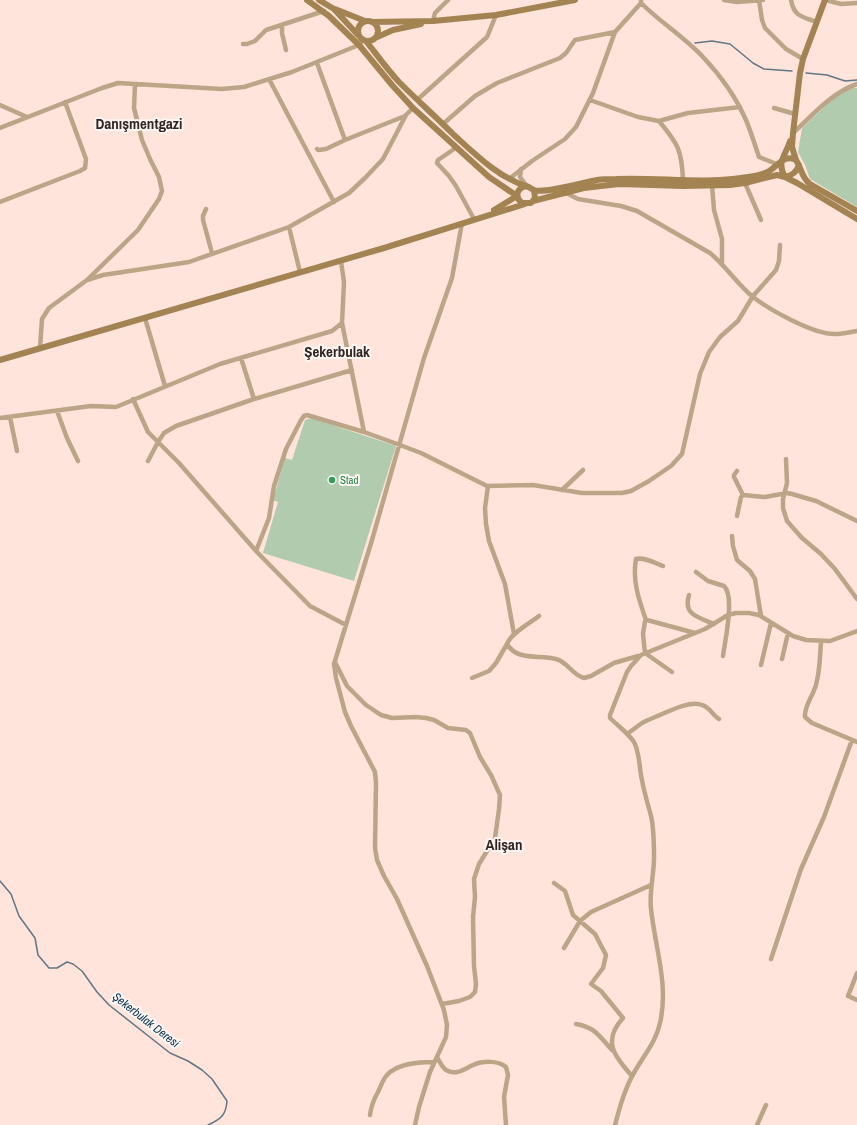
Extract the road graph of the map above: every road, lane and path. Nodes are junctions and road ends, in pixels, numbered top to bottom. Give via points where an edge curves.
1 (307, 0) edge
2 (319, 0) edge
3 (448, 0) edge
4 (575, 0) edge
5 (724, 0) edge
6 (759, 0) edge
7 (763, 0) edge
8 (791, 0) edge
9 (826, 0) edge
10 (641, 1) edge
11 (857, 3) edge
12 (334, 9) junction
13 (324, 11) junction
14 (496, 15) junction
15 (369, 21) junction
16 (433, 21) junction
17 (817, 22) junction
18 (282, 25) junction
19 (615, 32) junction
20 (375, 38) junction
21 (361, 40) junction
22 (243, 44) dead end
23 (286, 50) dead end
24 (803, 59) junction
25 (317, 63) junction
26 (269, 79) junction
27 (135, 84) junction
28 (857, 84) edge
29 (417, 100) junction
30 (590, 100) junction
31 (65, 102) junction
32 (0, 105) edge
33 (740, 107) junction
34 (413, 108) junction
35 (774, 108) dead end
36 (795, 114) junction
37 (406, 115) junction
38 (27, 117) junction
39 (659, 121) junction
40 (443, 124) junction
41 (0, 128) edge
42 (793, 133) junction
43 (344, 140) junction
44 (457, 146) junction
45 (317, 149) dead end
46 (780, 163) junction
47 (798, 163) junction
48 (521, 169) junction
49 (785, 177) junction
50 (508, 179) junction
51 (682, 181) junction
52 (745, 183) junction
53 (712, 185) junction
54 (526, 186) junction
55 (534, 190) junction
56 (566, 193) junction
57 (517, 196) junction
58 (533, 201) junction
59 (0, 202) edge
60 (334, 202) junction
61 (525, 204) junction
62 (206, 209) dead end
63 (857, 211) edge
64 (477, 218) junction
65 (857, 219) edge
66 (761, 220) dead end
67 (462, 223) junction
68 (289, 227) junction
69 (780, 245) dead end
70 (212, 253) junction
71 (341, 261) junction
72 (722, 264) junction
73 (300, 272) junction
74 (87, 280) junction
75 (753, 296) junction
76 (146, 318) junction
77 (342, 324) junction
78 (857, 331) edge
79 (40, 348) junction
80 (241, 358) junction
81 (0, 360) edge
82 (352, 370) junction
83 (165, 386) junction
84 (133, 399) junction
85 (254, 399) junction
86 (57, 411) junction
87 (10, 417) junction
88 (0, 418) edge
89 (364, 432) junction
90 (158, 442) junction
91 (400, 445) junction
92 (17, 451) dead end
93 (786, 459) dead end
94 (78, 460) dead end
95 (148, 461) dead end
96 (583, 470) dead end
97 (737, 471) dead end
98 (488, 486) junction
99 (562, 490) junction
100 (784, 494) junction
101 (743, 495) junction
102 (736, 516) dead end
103 (857, 521) edge
104 (732, 536) dead end
105 (256, 551) junction
106 (663, 566) dead end
107 (696, 572) dead end
108 (689, 594) dead end
109 (857, 599) edge
110 (728, 615) junction
111 (539, 616) dead end
112 (761, 616) junction
113 (646, 620) junction
114 (771, 622) junction
115 (714, 624) junction
116 (346, 625) junction
117 (857, 631) edge
118 (694, 633) junction
119 (788, 633) junction
120 (514, 634) junction
121 (821, 641) junction
122 (507, 644) junction
123 (643, 654) junction
124 (724, 656) dead end
125 (782, 659) dead end
126 (335, 662) junction
127 (761, 665) dead end
128 (672, 672) dead end
129 (472, 678) dead end
130 (719, 719) dead end
131 (627, 734) junction
132 (855, 741) edge
133 (554, 883) dead end
134 (651, 885) junction
135 (580, 920) junction
136 (564, 948) dead end
137 (771, 959) dead end
138 (857, 973) edge
139 (857, 1000) edge
140 (442, 1004) junction
141 (576, 1024) dead end
142 (614, 1051) junction
143 (437, 1057) junction
144 (434, 1062) junction
145 (632, 1076) junction
146 (766, 1105) dead end
147 (370, 1115) dead end
148 (415, 1125) edge
149 (506, 1125) edge
150 (615, 1125) edge
151 (757, 1125) edge

1 - 13 main road
2 - 12 main road
3 - 16 street via 435,13
4 - 14 main road
5 - 6 street
6 - 7 street
6 - 24 street via 766,28 786,49
8 - 17 street via 797,14
9 - 11 street via 841,4
9 - 17 main road
10 - 19 street
10 - 33 street via 653,15 702,56
12 - 15 main road
12 - 21 main road
13 - 18 street
13 - 21 main road
14 - 16 main road
14 - 29 street via 487,37
15 - 16 main road
15 - 20 main road via 377,26
15 - 21 main road via 362,23 358,28
16 - 20 main road via 394,30
17 - 24 main road
18 - 22 street via 266,30 255,41
18 - 23 street
19 - 30 street
19 - 40 street via 575,40 560,58 497,83 475,96
20 - 21 main road
21 - 25 street
21 - 29 main road
21 - 34 main road via 392,86
24 - 36 main road
25 - 26 street
25 - 43 street
26 - 27 street via 244,87 222,89
26 - 60 street
27 - 31 street via 110,85
27 - 74 street via 134,108 142,140 159,177 162,191 138,230
28 - 42 street via 834,96
29 - 40 main road
30 - 39 street via 638,118
30 - 48 street via 576,127 565,139
31 - 38 street
31 - 59 street via 86,159 85,168
32 - 38 street
33 - 39 street via 688,113
33 - 46 street via 760,157
34 - 37 street
34 - 44 main road
35 - 36 street
36 - 42 main road
37 - 43 street
37 - 60 street via 383,159 349,193
38 - 41 street
39 - 51 street via 672,136 678,149
40 - 50 main road
42 - 46 main road via 788,150
42 - 47 main road via 792,147
43 - 45 street via 326,149
44 - 57 main road via 489,177
44 - 64 street via 437,163
46 - 47 main road via 787,158
46 - 49 main road
46 - 51 main road via 766,173 744,178
47 - 49 main road via 795,172
47 - 63 main road via 803,179
48 - 50 street
48 - 54 street via 520,178
49 - 52 main road via 777,175
49 - 65 main road
50 - 54 main road
51 - 55 main road via 599,179 546,190
52 - 53 main road
52 - 66 street
53 - 56 main road via 619,184
53 - 72 street via 714,210 722,239
54 - 55 main road
54 - 57 main road via 518,190
55 - 58 main road
56 - 58 main road
56 - 72 street via 578,199 629,208 644,214 710,253
57 - 61 main road
57 - 64 main road
58 - 61 main road
60 - 68 street
61 - 64 main road
62 - 70 street via 203,220
64 - 67 main road
67 - 71 main road
67 - 91 street via 452,278 424,358
68 - 70 street
68 - 73 street
69 - 75 street via 776,270
70 - 74 street via 189,262 103,275
71 - 73 main road
71 - 77 street via 344,282
72 - 75 street
73 - 76 main road
74 - 79 street via 49,308 42,318
75 - 78 street via 784,316 816,330 836,334
75 - 99 street via 738,321 720,337 709,352 700,374 684,448 677,461 631,491 582,493
76 - 79 main road
76 - 83 street
77 - 80 street via 324,334
77 - 82 street
79 - 81 main road
80 - 83 street
80 - 85 street
82 - 85 street
82 - 89 street
83 - 84 street
84 - 86 street via 116,407 91,406
84 - 90 street via 148,432
85 - 90 street via 176,426
86 - 87 street
86 - 94 street
87 - 88 street
87 - 92 street
89 - 91 street
89 - 105 street via 312,416 304,416 286,449 274,486 269,518
90 - 95 street
90 - 105 street
91 - 98 street
91 - 116 street
93 - 100 street via 787,483
96 - 99 street
97 - 101 street via 734,477
98 - 99 street via 533,486
98 - 120 street via 486,524 489,541 505,584
100 - 101 street via 765,497
100 - 103 street via 816,501
100 - 109 street via 784,515 790,525 821,554
101 - 102 street
104 - 112 street via 737,560 755,579
105 - 116 street via 310,606
106 - 113 street via 638,558 636,560 636,591
107 - 110 street via 708,581 726,587 729,597
108 - 115 street via 689,610 695,616
110 - 112 street via 742,612
110 - 115 street
110 - 124 street
111 - 120 street
112 - 114 street
113 - 118 street
113 - 123 street via 643,630
114 - 119 street
114 - 127 street
115 - 118 street
116 - 126 street
117 - 121 street via 830,641
118 - 123 street
119 - 121 street via 799,639
119 - 125 street
120 - 122 street
121 - 132 street via 816,685 805,717 812,723
122 - 123 street via 513,651 521,654 561,660 584,678 614,663
122 - 129 street via 489,671
123 - 128 street
123 - 131 street via 631,666 610,712 610,718
126 - 140 street via 334,669 345,712 375,772 377,860 400,906
126 - 140 street via 348,686 380,715 392,718 426,718 448,728 466,730 470,733 500,795 495,838 474,879 475,992 470,997
130 - 131 street via 707,707 693,703 648,720
131 - 134 street via 637,749 652,822 654,860
132 - 137 street via 800,869
133 - 135 street via 567,894 573,915
134 - 135 street via 603,906
134 - 145 street via 652,920 662,973 662,1012 656,1037
135 - 136 street
135 - 142 street via 595,934 606,955 603,968 591,984 601,991 623,1018 613,1030
138 - 139 street via 848,996
140 - 143 street via 447,1032
141 - 142 street via 589,1027
142 - 145 street
143 - 144 street
143 - 149 street via 444,1068 453,1072 464,1071 480,1063 493,1062 504,1065 508,1075 504,1097
144 - 147 street via 415,1062 389,1073 376,1096
144 - 148 street
145 - 150 street
146 - 151 street

